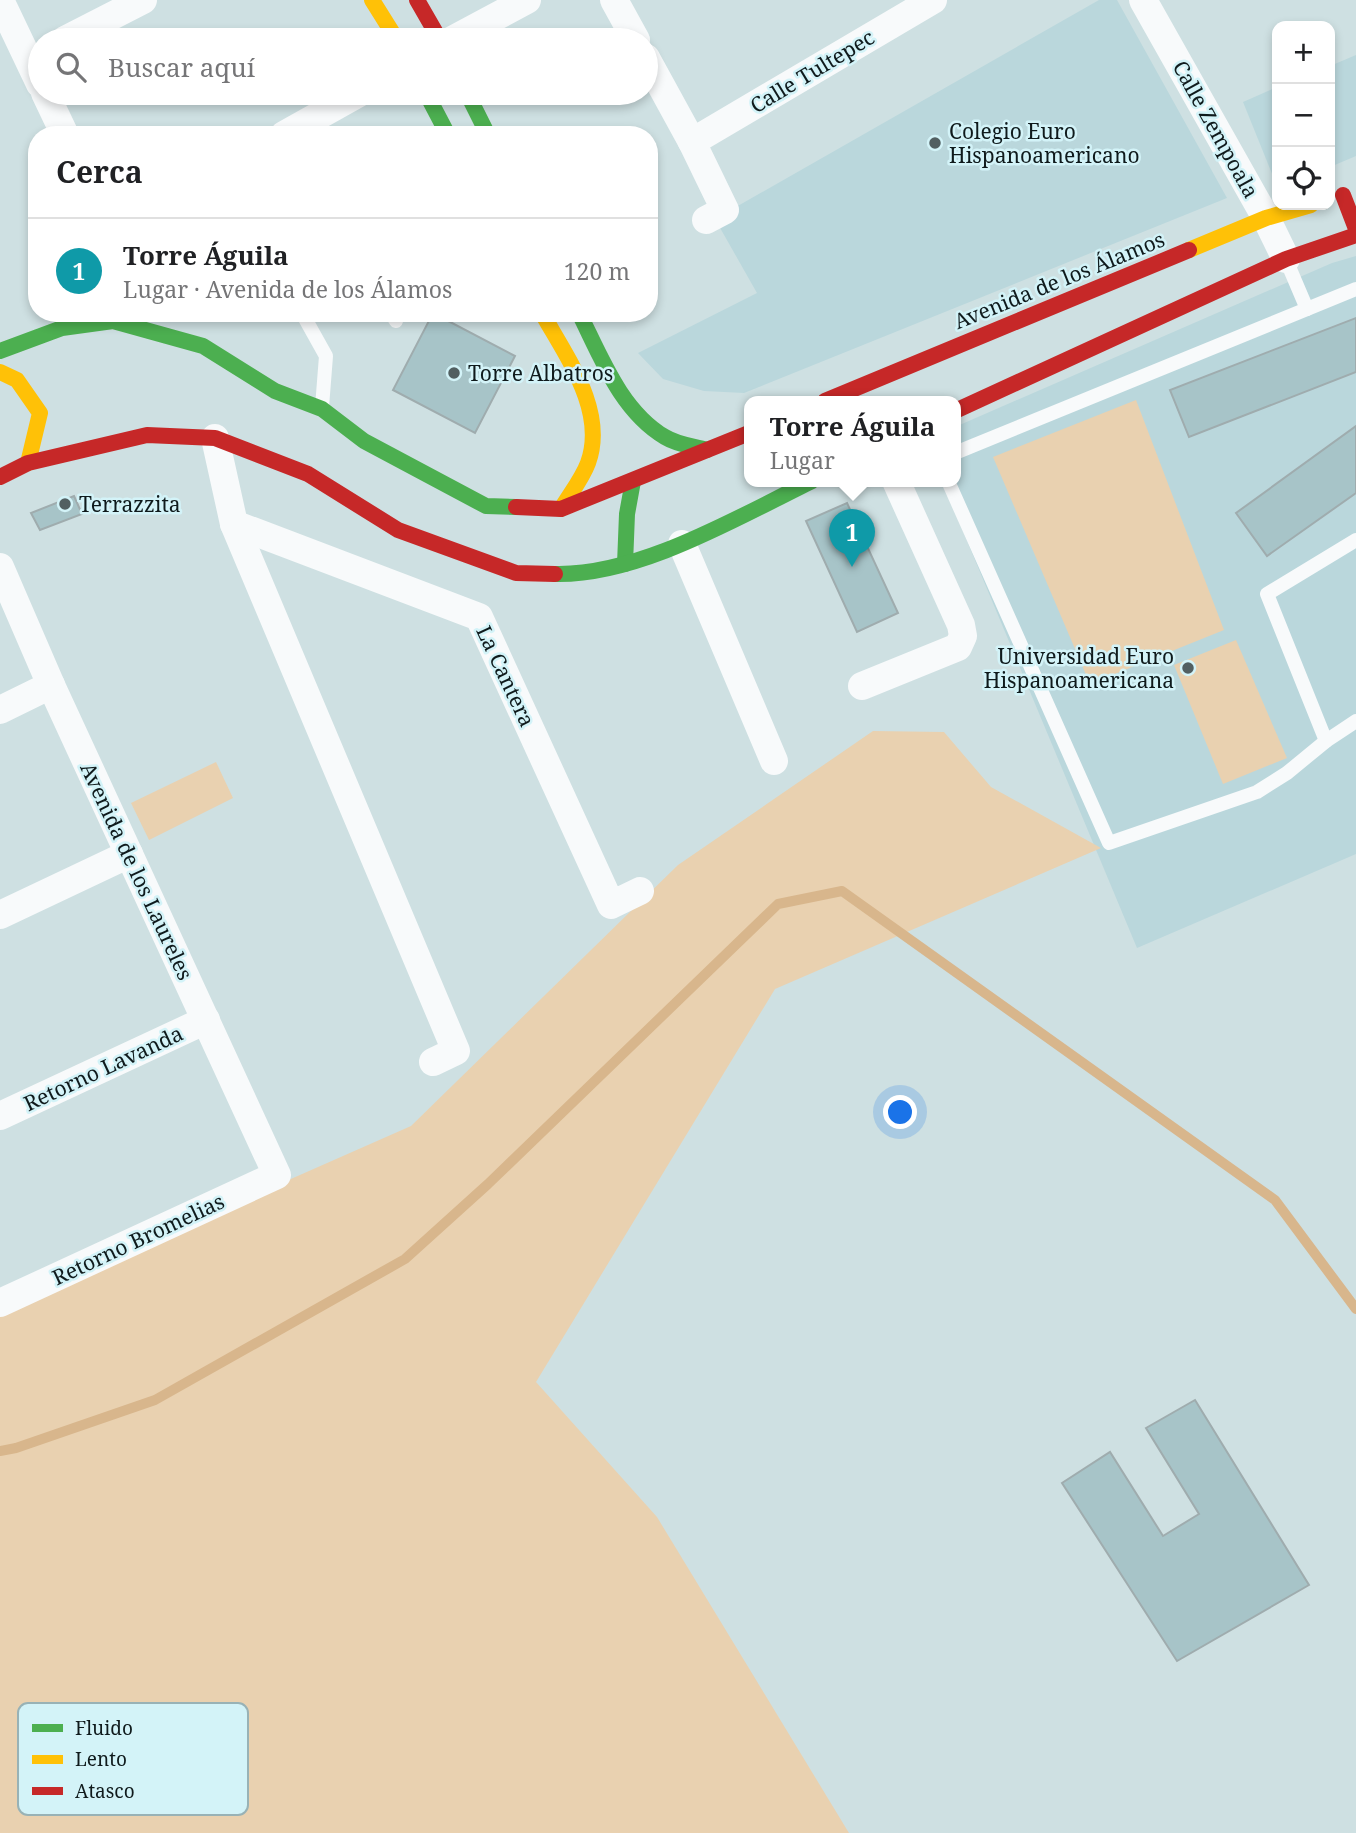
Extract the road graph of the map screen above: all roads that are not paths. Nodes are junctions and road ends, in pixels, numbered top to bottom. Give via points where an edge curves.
1 (0, 0) edge
2 (143, 0) edge
3 (372, 0) edge
4 (417, 0) edge
5 (527, 0) edge
6 (614, 0) edge
7 (933, 0) edge
8 (1143, 0) edge
9 (88, 28) edge
10 (390, 28) edge
11 (433, 28) edge
12 (474, 28) edge
13 (629, 28) edge
14 (28, 51) edge
15 (658, 80) edge
16 (50, 105) edge
17 (338, 105) edge
18 (432, 105) edge
19 (473, 105) edge
20 (60, 126) edge
21 (300, 126) edge
22 (443, 126) edge
23 (484, 126) edge
24 (692, 142) junction
25 (1343, 196) edge
26 (1294, 210) edge
27 (1266, 218) junction
28 (706, 220) dead end
29 (1356, 229) edge
30 (1356, 235) edge
31 (1286, 259) junction
32 (1356, 289) edge
33 (1307, 309) junction
34 (106, 322) edge
35 (117, 322) edge
36 (307, 322) edge
37 (547, 322) edge
38 (584, 322) edge
39 (0, 351) edge
40 (0, 372) edge
41 (837, 396) edge
42 (961, 408) edge
43 (322, 409) junction
44 (744, 435) edge
45 (215, 438) junction
46 (707, 450) junction
47 (961, 451) edge
48 (28, 463) junction
49 (0, 477) edge
50 (634, 481) junction
51 (800, 487) edge
52 (899, 487) edge
53 (951, 487) edge
54 (561, 509) junction
55 (234, 524) junction
56 (1356, 540) edge
57 (682, 544) junction
58 (625, 564) junction
59 (0, 567) edge
60 (51, 685) junction
61 (862, 686) dead end
62 (0, 710) edge
63 (1356, 721) edge
64 (1326, 741) junction
65 (774, 761) dead end
66 (129, 854) junction
67 (640, 891) dead end
68 (0, 915) edge
69 (206, 1020) junction
70 (433, 1062) dead end
71 (0, 1116) edge
72 (277, 1175) joint
73 (0, 1303) edge

1 - 14 street
2 - 9 street
3 - 10 street
4 - 11 street
5 - 12 street
6 - 13 street
7 - 24 street, Calle Tultepec
8 - 27 street, Calle Zempoala
15 - 24 street
16 - 20 street
17 - 21 street
18 - 22 street
19 - 23 street
24 - 28 street via 725,209
25 - 29 street
26 - 27 street, Avenida de los Álamos
27 - 31 street, Calle Zempoala
27 - 41 street, Avenida de los Álamos
30 - 31 street
31 - 33 lane
31 - 42 street
32 - 33 lane
33 - 47 lane
34 - 39 street via 62,328
35 - 43 street via 202,346 275,391
36 - 43 lane via 326,356
37 - 54 street via 586,397 595,438 589,461
38 - 46 street via 632,408 666,437
40 - 48 street via 17,380 40,413
43 - 54 street via 364,441 485,506
44 - 46 street
45 - 48 street via 147,435
45 - 55 street
45 - 58 street via 307,474 398,530 516,573 564,574
46 - 50 street
48 - 49 street
50 - 54 street
50 - 58 street
51 - 57 street
52 - 61 street via 963,636 958,647
53 - 64 lane via 1109,843 1257,792
55 - 67 street, La Cantera via 479,617 611,905
55 - 70 street via 456,1051
56 - 64 lane via 1267,594
57 - 58 street
57 - 65 street
59 - 60 street, Avenida de los Laureles
60 - 62 street
60 - 66 street, Avenida de los Laureles
63 - 64 lane
66 - 68 street
66 - 69 street, Avenida de los Laureles
69 - 71 street, Retorno Lavanda
69 - 72 street, Avenida de los Laureles
72 - 73 street, Retorno Bromelias

